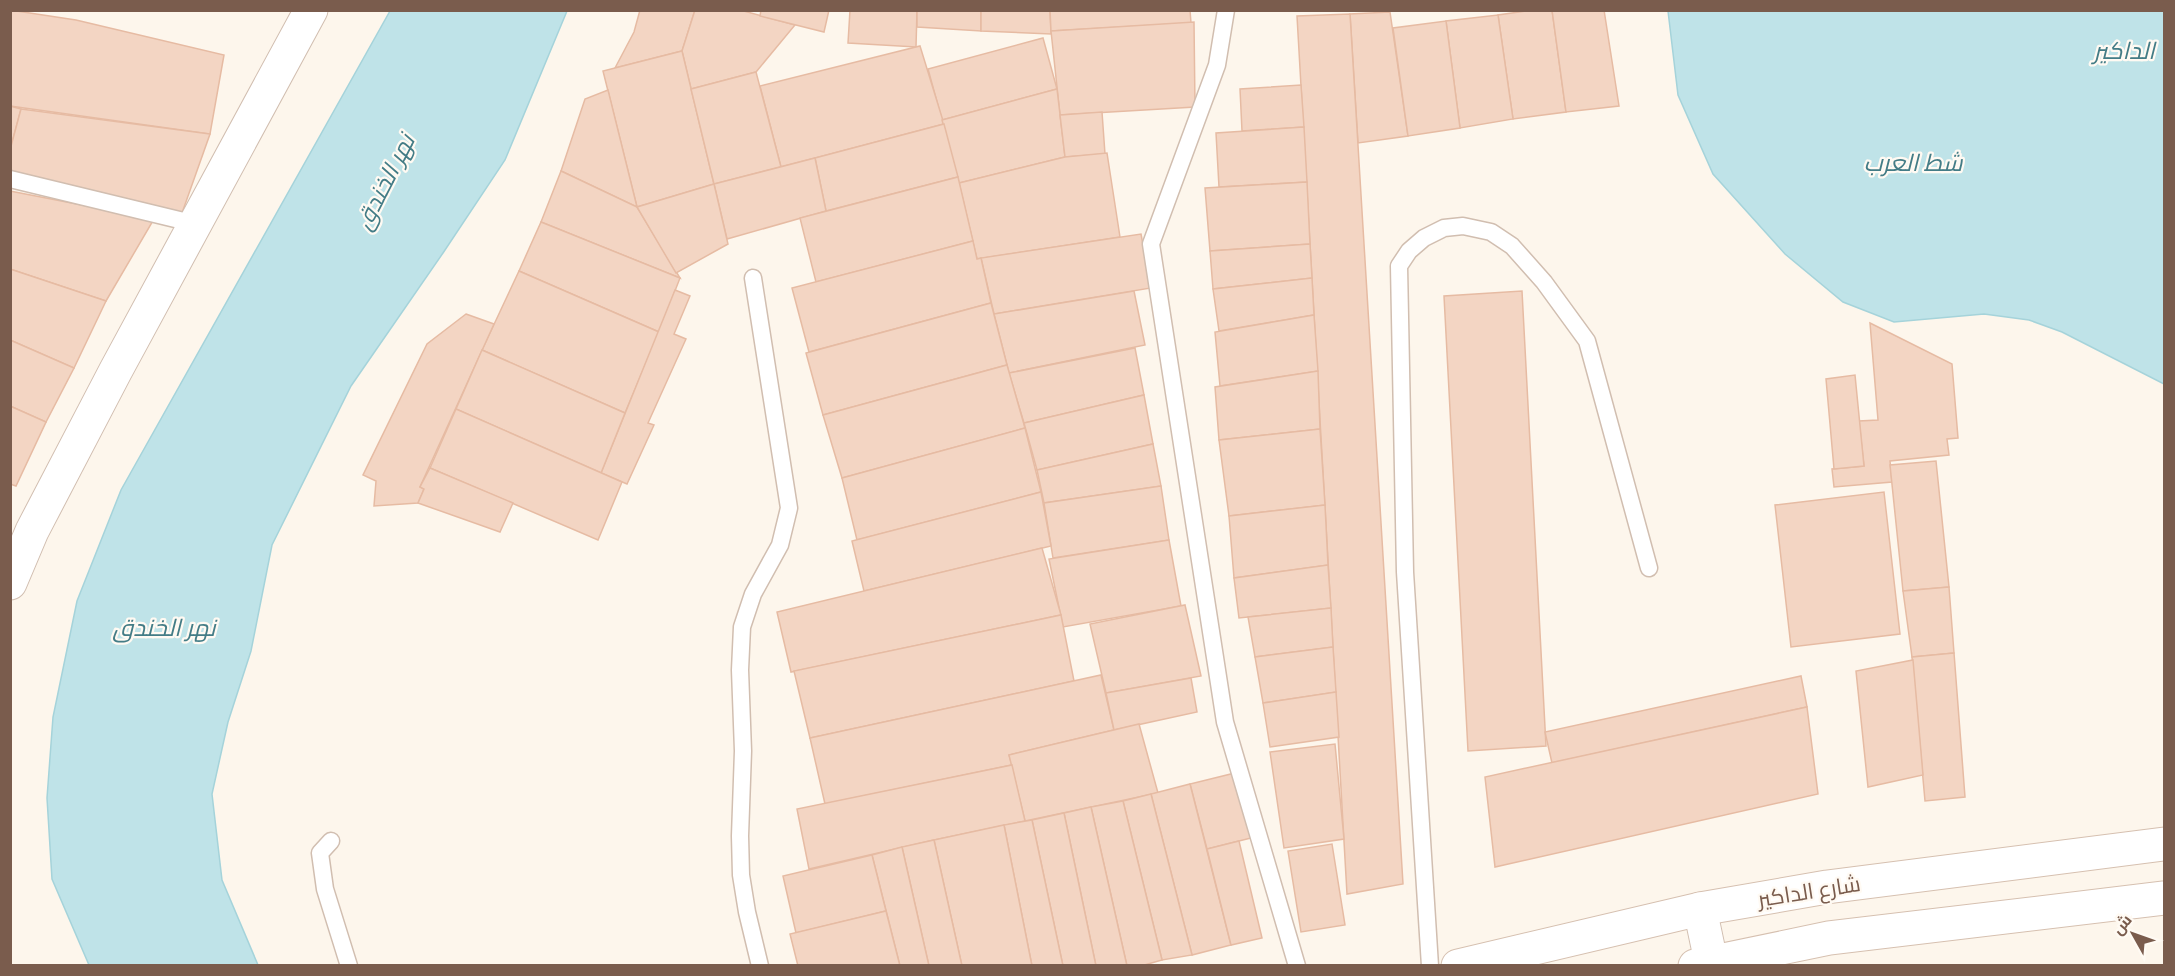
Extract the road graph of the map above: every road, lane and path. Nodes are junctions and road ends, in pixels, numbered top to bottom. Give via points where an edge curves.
1 (311, 10) edge
2 (1226, 10) edge
3 (10, 179) edge
4 (196, 224) junction
5 (753, 278) dead end
6 (1649, 568) dead end
7 (10, 583) edge
8 (331, 841) dead end
9 (2164, 844) edge
10 (2164, 898) edge
11 (1700, 909) junction
12 (1706, 964) edge
13 (349, 966) edge
14 (760, 966) edge
15 (1297, 966) edge
16 (1430, 966) edge
17 (1458, 966) edge

1 - 4 main road
2 - 15 lane via 1216,65 1151,244 1225,722
3 - 4 lane
4 - 7 main road via 32,531
5 - 14 lane via 789,508 780,545 753,594 742,627 741,875
6 - 16 lane via 1587,340 1527,262 1491,232 1463,226 1443,228 1424,238 1399,266 1405,572
8 - 13 lane via 320,853 325,889
9 - 11 main road, شارع الداكير via 1827,887
10 - 12 main road via 1829,938
11 - 12 main road
11 - 17 main road, شارع الداكير

